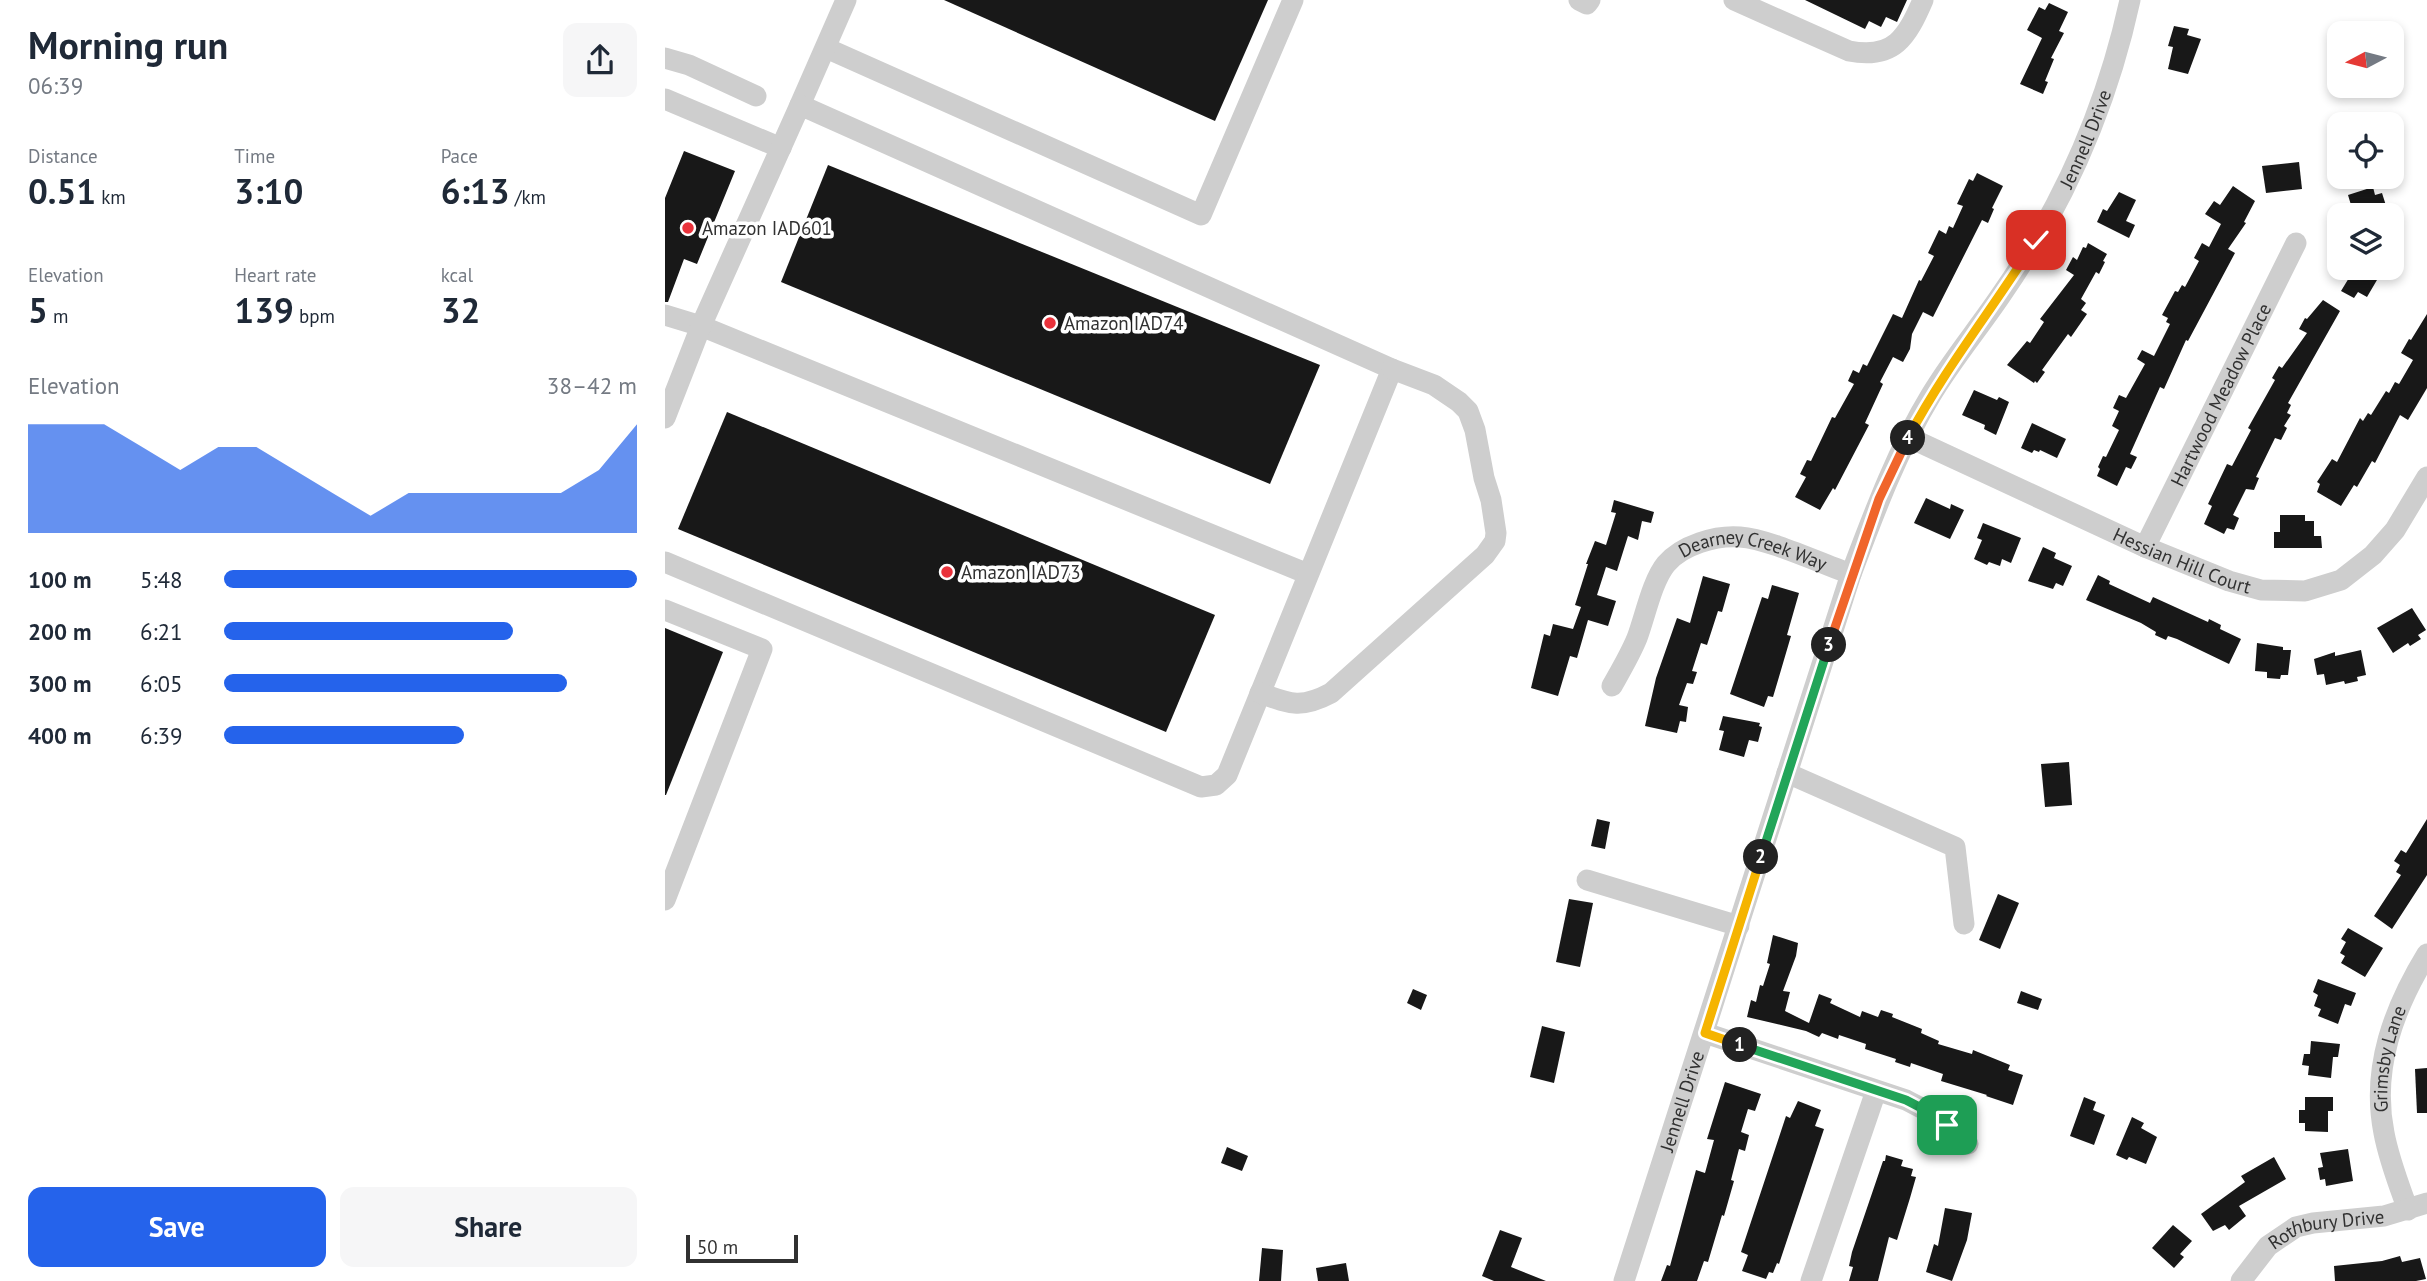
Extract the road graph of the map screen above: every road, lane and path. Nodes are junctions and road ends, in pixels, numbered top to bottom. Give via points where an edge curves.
1 (846, 0) edge
2 (1293, 0) edge
3 (1734, 0) edge
4 (1923, 0) edge
5 (2130, 0) edge
6 (825, 47) junction
7 (665, 58) edge
8 (756, 96) dead end
9 (665, 99) edge
10 (800, 106) junction
11 (781, 148) junction
12 (2295, 243) dead end
13 (665, 315) edge
14 (701, 326) junction
15 (1391, 369) junction
16 (665, 418) edge
17 (1908, 436) junction
18 (2427, 477) edge
19 (2145, 547) junction
20 (665, 562) edge
21 (1851, 574) junction
22 (1308, 575) junction
23 (665, 610) edge
24 (1612, 686) dead end
25 (1260, 693) junction
26 (1787, 773) junction
27 (1587, 880) dead end
28 (665, 900) edge
29 (1964, 924) dead end
30 (1739, 926) junction
31 (2427, 954) edge
32 (1705, 1033) junction
33 (1876, 1091) junction
34 (1968, 1144) dead end
35 (2418, 1207) edge
36 (1624, 1281) edge
37 (1811, 1281) edge
38 (2241, 1281) edge

1 - 6 street
2 - 6 street via 1201,215
3 - 4 street via 1865,54 1883,52 1901,40
5 - 17 street, Jennell Drive via 2105,90 2064,188 2029,251
6 - 10 street
7 - 8 street
9 - 11 street
10 - 11 street
10 - 15 street
11 - 14 street
12 - 19 street, Hartwood Meadow Place
13 - 14 street
14 - 16 street
14 - 22 street
15 - 22 street
15 - 25 street via 1434,385 1468,411 1491,500 1495,541 1486,555 1331,693 1301,705
17 - 19 street, Hessian Hill Court
17 - 21 street, Jennell Drive
18 - 19 street, Hessian Hill Court via 2395,530 2373,555 2341,580 2305,591 2261,590 2229,582
20 - 25 street via 1201,787 1216,785 1227,775
21 - 24 street, Dearney Creek Way via 1739,537 1690,546 1666,564 1636,641
21 - 26 street, Jennell Drive
22 - 25 street
23 - 28 street via 762,649
26 - 29 street via 1955,847
26 - 30 street, Jennell Drive
27 - 30 street
30 - 32 street, Jennell Drive
31 - 35 street, Grimsby Lane via 2396,1012 2387,1040 2381,1097 2389,1157
32 - 33 street
32 - 36 street, Jennell Drive
33 - 34 street via 1929,1112
33 - 37 street
35 - 38 street, Rothbury Drive via 2296,1227 2268,1246

